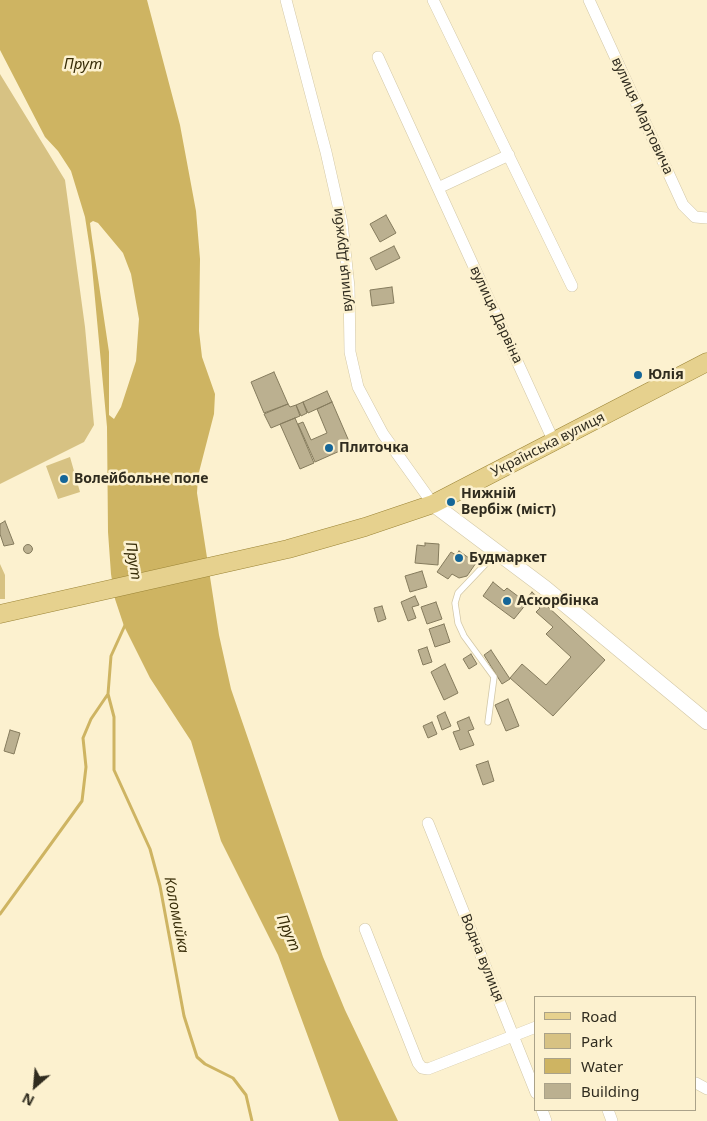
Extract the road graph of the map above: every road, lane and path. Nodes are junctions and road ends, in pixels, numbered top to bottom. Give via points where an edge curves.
1 (286, 0) edge
2 (432, 0) edge
3 (588, 0) edge
4 (378, 57) dead end
5 (508, 155) junction
6 (438, 188) junction
7 (707, 218) edge
8 (572, 286) dead end
9 (707, 362) edge
10 (554, 442) junction
11 (433, 504) junction
12 (497, 552) junction
13 (0, 614) edge
14 (488, 722) dead end
15 (707, 722) edge
16 (428, 824) dead end
17 (365, 929) dead end
18 (534, 1028) edge
19 (514, 1035) junction
20 (534, 1088) edge

1 - 11 street, вулиця Дружби via 342,223 349,287 350,352 358,387 383,434
2 - 5 street
3 - 7 street, вулиця Мартовича via 683,204 695,217
4 - 6 street, вулиця Дарвіна
5 - 6 street
5 - 8 street
6 - 10 street, вулиця Дарвіна
9 - 10 main road, Українська вулиця
10 - 11 main road, Українська вулиця
11 - 12 street
11 - 13 main road, Українська вулиця via 288,549
12 - 14 lane via 458,594 454,603 464,636 494,677
12 - 15 street
16 - 19 street, Водна вулиця
17 - 19 street via 422,1068 428,1069
18 - 19 street
19 - 20 street, Водна вулиця

